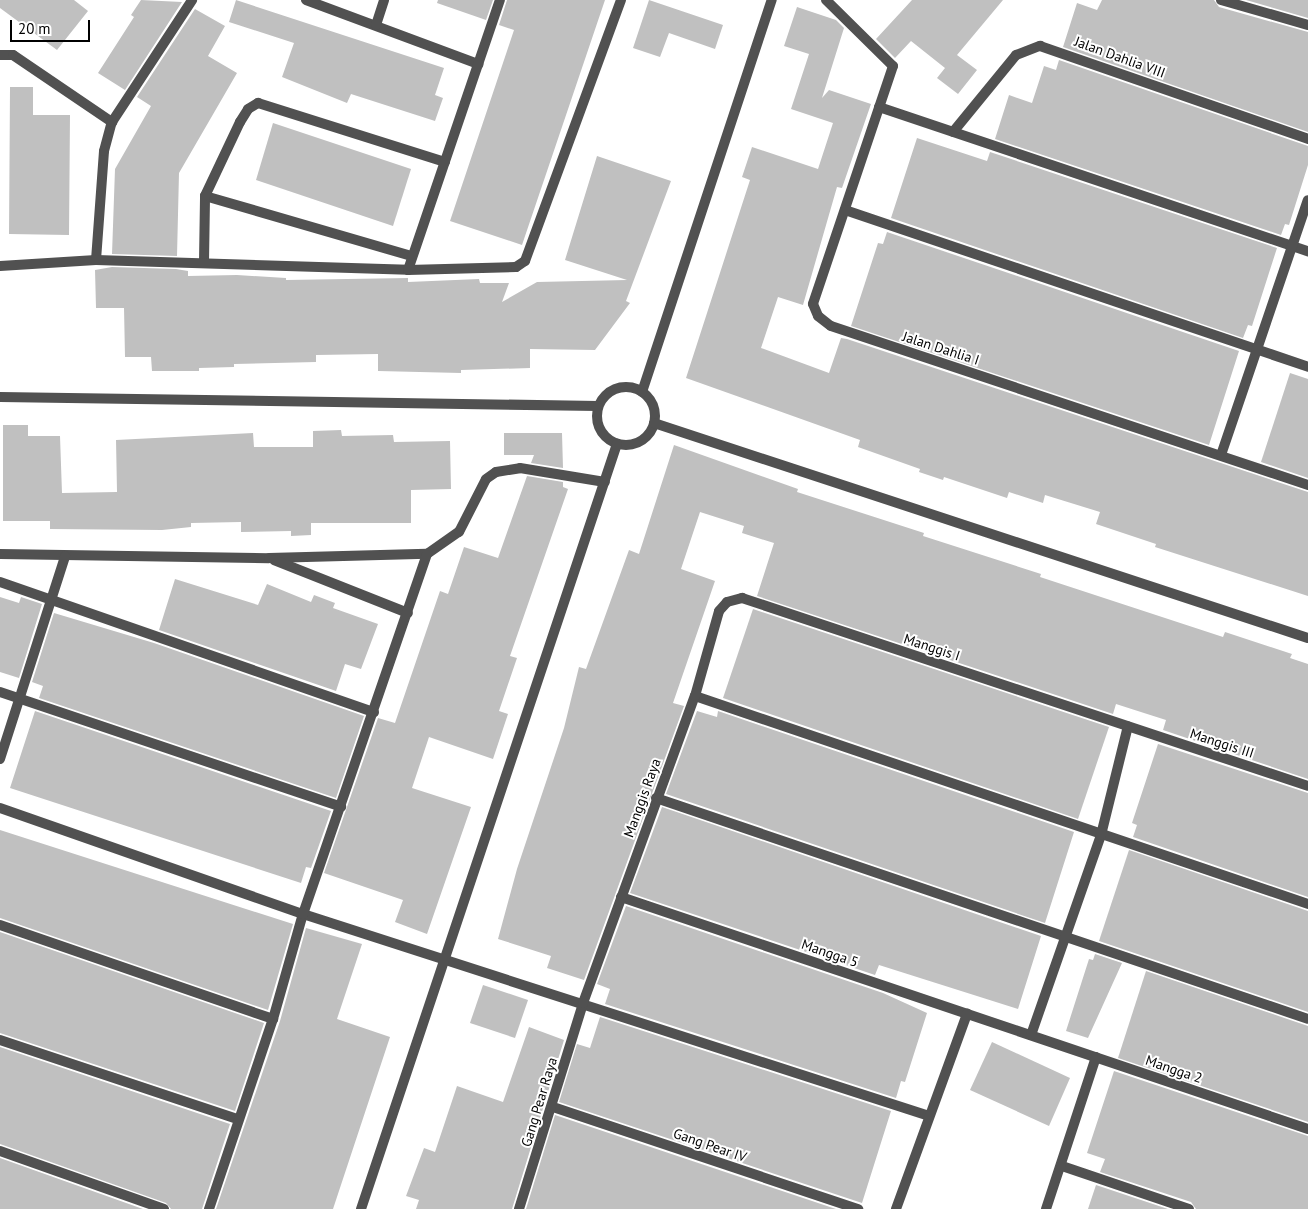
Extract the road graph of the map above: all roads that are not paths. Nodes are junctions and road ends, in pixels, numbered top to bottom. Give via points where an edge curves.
1 (192, 0) edge
2 (306, 0) edge
3 (384, 0) edge
4 (500, 0) edge
5 (620, 0) edge
6 (772, 0) edge
7 (826, 0) edge
8 (1222, 0) edge
9 (376, 25) junction
10 (1308, 25) edge
11 (0, 55) edge
12 (478, 64) junction
13 (879, 107) junction
14 (112, 122) junction
15 (953, 132) junction
16 (1308, 138) edge
17 (444, 162) junction
18 (205, 196) junction
19 (1308, 200) edge
20 (845, 210) junction
21 (1291, 246) junction
22 (1308, 251) edge
23 (411, 256) junction
24 (96, 260) junction
25 (204, 262) junction
26 (0, 266) edge
27 (408, 270) junction
28 (1256, 349) junction
29 (1308, 366) edge
30 (642, 392) junction
31 (0, 397) edge
32 (598, 406) junction
33 (654, 423) junction
34 (616, 444) junction
35 (1221, 455) junction
36 (605, 482) junction
37 (1308, 485) edge
38 (0, 554) edge
39 (427, 554) junction
40 (65, 556) junction
41 (269, 558) junction
42 (0, 582) edge
43 (51, 599) junction
44 (727, 602) joint
45 (408, 613) junction
46 (1308, 638) edge
47 (0, 692) edge
48 (695, 696) junction
49 (21, 699) junction
50 (374, 712) junction
51 (1128, 726) junction
52 (0, 759) edge
53 (1308, 786) edge
54 (656, 798) junction
55 (341, 807) junction
56 (0, 808) edge
57 (1100, 835) junction
58 (621, 897) junction
59 (1308, 904) edge
60 (303, 914) junction
61 (0, 924) edge
62 (1066, 939) junction
63 (445, 960) junction
64 (583, 1003) junction
65 (967, 1014) junction
66 (1308, 1019) edge
67 (273, 1020) junction
68 (1031, 1035) junction
69 (0, 1040) edge
70 (1096, 1057) junction
71 (553, 1107) junction
72 (929, 1116) junction
73 (237, 1119) junction
74 (1308, 1129) edge
75 (0, 1152) edge
76 (1062, 1166) junction
77 (164, 1209) edge
78 (209, 1209) edge
79 (361, 1209) edge
80 (519, 1209) edge
81 (858, 1209) edge
82 (896, 1209) edge
83 (1046, 1209) edge
84 (1189, 1209) edge

1 - 14 street
2 - 9 street
3 - 9 street
4 - 12 street
5 - 27 street via 525,261 507,270
6 - 30 street
7 - 13 street, Jalan Dahlia I via 893,66
8 - 10 street
9 - 12 street
11 - 14 street via 12,55
12 - 17 street
13 - 15 street
13 - 20 street, Jalan Dahlia I
14 - 24 street via 104,151
15 - 16 street, Jalan Dahlia VIII via 1016,55 1040,46 1051,47
15 - 21 street
17 - 18 street via 258,102 248,109 240,122
17 - 23 street
18 - 23 street
18 - 25 street
19 - 21 street
20 - 28 street
20 - 35 street, Jalan Dahlia I via 813,304 818,316 831,326
21 - 22 street
21 - 28 street
23 - 27 street
24 - 25 street
24 - 26 street
25 - 27 street
28 - 29 street
28 - 35 street
30 - 32 street via 632,387 616,388 607,393
30 - 33 street via 653,405
31 - 32 street
32 - 34 street via 596,415 602,433
33 - 34 street via 646,437 639,441
33 - 46 street
34 - 36 street
35 - 37 street, Jalan Dahlia I
36 - 39 street via 520,468 496,472 486,478 459,532 442,547
36 - 63 street
38 - 40 street
39 - 41 street
39 - 45 street
40 - 41 street
40 - 43 street
41 - 45 street
42 - 43 street
43 - 49 street
43 - 50 street
44 - 48 street, Manggis Raya via 719,611
44 - 51 street, Manggis I via 742,598
45 - 50 street
47 - 49 street
48 - 54 street, Manggis Raya
48 - 57 street
49 - 52 street
49 - 55 street
50 - 55 street
51 - 53 street, Manggis III
51 - 57 street
54 - 58 street, Manggis Raya
54 - 62 street
55 - 60 street
56 - 60 street
57 - 59 street
57 - 62 street
58 - 64 street, Manggis Raya
58 - 65 street, Mangga 5
60 - 63 street
60 - 67 street
61 - 67 street
62 - 66 street
62 - 68 street
63 - 64 street
63 - 79 street
64 - 71 street, Gang Pear Raya
64 - 72 street
65 - 68 street, Mangga 5
65 - 72 street
67 - 73 street
68 - 70 street, Mangga 2
69 - 73 street
70 - 74 street, Mangga 2
70 - 76 street
71 - 80 street, Gang Pear Raya
71 - 81 street, Gang Pear IV
72 - 82 street
73 - 78 street
75 - 77 street
76 - 83 street
76 - 84 street

